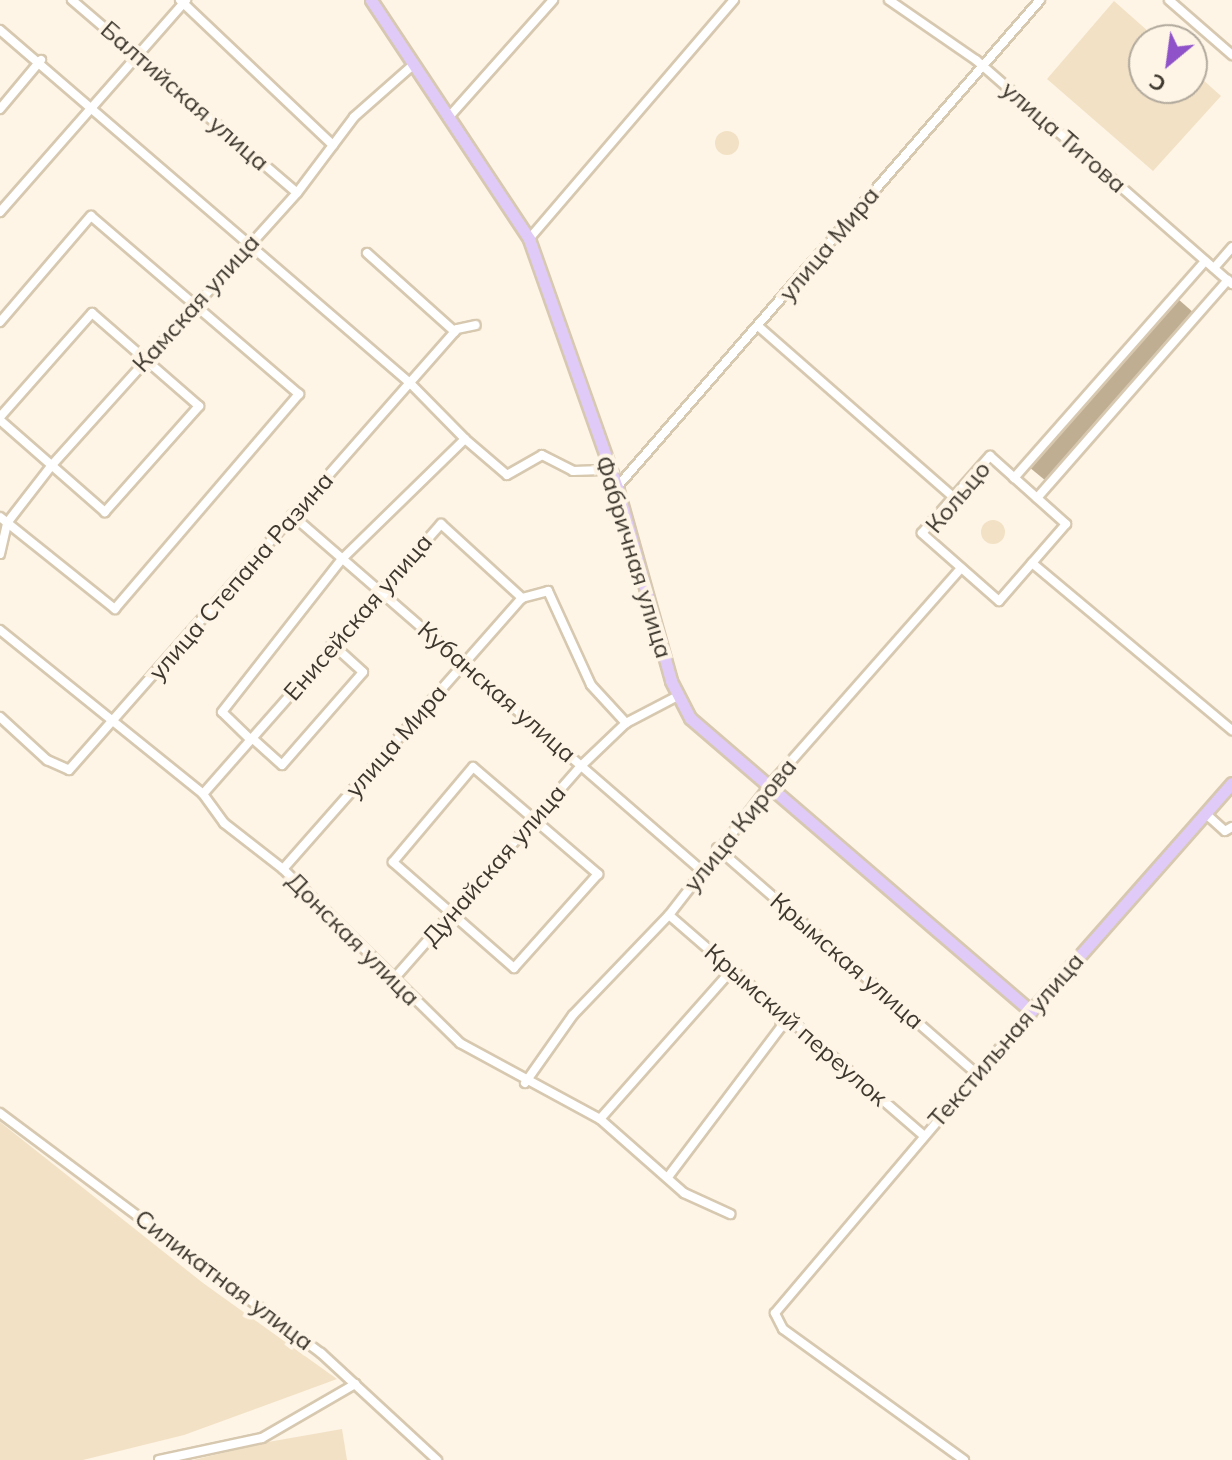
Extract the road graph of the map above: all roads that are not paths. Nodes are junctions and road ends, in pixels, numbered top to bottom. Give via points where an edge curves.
1 (72, 0) edge
2 (371, 0) edge
3 (553, 0) edge
4 (734, 0) edge
5 (889, 0) edge
6 (1040, 0) edge
7 (1169, 0) edge
8 (185, 1) edge
9 (0, 30) edge
10 (138, 54) junction
11 (1232, 55) edge
12 (41, 60) junction
13 (413, 65) junction
14 (982, 66) junction
15 (93, 106) junction
16 (0, 109) edge
17 (448, 118) junction
18 (333, 145) junction
19 (297, 193) junction
20 (0, 212) edge
21 (529, 239) junction
22 (251, 242) junction
23 (1232, 247) edge
24 (367, 253) dead end
25 (1205, 261) junction
26 (1214, 268) junction
27 (1230, 282) edge
28 (193, 304) junction
29 (0, 322) edge
30 (476, 325) dead end
31 (759, 327) junction
32 (455, 332) junction
33 (145, 359) junction
34 (410, 383) junction
35 (0, 418) edge
36 (465, 439) junction
37 (52, 465) junction
38 (610, 470) junction
39 (1014, 478) junction
40 (617, 487) junction
41 (953, 497) junction
42 (1037, 498) junction
43 (292, 515) junction
44 (4, 520) edge
45 (0, 554) edge
46 (342, 559) junction
47 (1032, 563) junction
48 (961, 568) junction
49 (384, 592) junction
50 (522, 598) junction
51 (0, 630) edge
52 (332, 644) junction
53 (462, 666) junction
54 (676, 697) junction
55 (0, 717) edge
56 (115, 721) junction
57 (626, 723) junction
58 (1232, 730) edge
59 (252, 739) junction
60 (581, 766) junction
61 (1232, 783) edge
62 (770, 785) junction
63 (203, 794) junction
64 (1206, 814) junction
65 (534, 818) junction
66 (1229, 829) edge
67 (717, 848) junction
68 (283, 869) junction
69 (701, 870) junction
70 (452, 913) junction
71 (669, 915) junction
72 (732, 970) junction
73 (392, 981) junction
74 (1031, 1011) junction
75 (780, 1012) junction
76 (977, 1074) junction
77 (525, 1083) junction
78 (0, 1113) edge
79 (600, 1119) junction
80 (924, 1136) junction
81 (668, 1177) junction
82 (730, 1214) dead end
83 (355, 1384) junction
84 (159, 1460) edge
85 (437, 1460) edge
86 (964, 1460) edge

1 - 10 street, Балтийская улица
2 - 13 main road, Фабричная улица
3 - 17 street
4 - 21 street
5 - 14 street, улица Титова
6 - 14 street, улица Мира
7 - 11 street
8 - 10 street
8 - 18 street
9 - 12 street
10 - 15 street
10 - 19 street, Балтийская улица
12 - 15 street
12 - 16 street
13 - 17 main road, Фабричная улица
13 - 18 street, Камская улица
14 - 25 street, улица Титова
14 - 31 street, улица Мира
15 - 20 street
15 - 22 street
17 - 21 main road, Фабричная улица
18 - 19 street, Камская улица
19 - 22 street, Камская улица
21 - 38 main road, Фабричная улица
22 - 28 street, Камская улица
22 - 34 street
23 - 26 street
24 - 32 street
25 - 26 street, улица Титова
25 - 39 street
26 - 27 street, улица Титова
27 - 42 street
28 - 29 street via 91,216
28 - 33 street, Камская улица
28 - 44 street via 299,394 115,609
30 - 32 street
31 - 40 street, улица Мира
31 - 41 street
32 - 34 street, улица Степана Разина
33 - 35 street via 92,313
33 - 37 street, Камская улица
33 - 37 street via 199,406 105,512
34 - 36 street
34 - 43 street, улица Степана Разина
35 - 37 street
36 - 38 street via 507,475 542,455 573,471
36 - 46 street, Енисейская улица
37 - 44 street, Камская улица
38 - 40 main road, Фабричная улица
39 - 41 street, Кольцо via 990,456
39 - 42 street, Кольцо
40 - 54 main road, Фабричная улица
41 - 48 street, Кольцо via 922,533
42 - 47 street, Кольцо via 1066,524
43 - 46 street, Кубанская улица
43 - 56 street, улица Степана Разина
44 - 45 street, Камская улица
46 - 49 street, Кубанская улица
46 - 59 street, Енисейская улица via 222,712
47 - 48 street, Кольцо via 999,601
47 - 58 street
48 - 62 street, улица Кирова
49 - 50 street, Енисейская улица via 441,524
49 - 52 street, Енисейская улица
49 - 53 street, Кубанская улица
50 - 53 street, улица Мира
50 - 57 street via 548,591 591,685
51 - 56 street, Донская улица
52 - 59 street, Енисейская улица
52 - 59 street via 363,672 282,765
53 - 60 street, Кубанская улица
53 - 68 street, улица Мира
54 - 57 street, Дунайская улица
54 - 62 main road, Фабричная улица via 690,718
55 - 56 street, улица Степана Разина via 47,760 69,770
56 - 63 street, Донская улица
57 - 60 street, Дунайская улица
59 - 63 street, Енисейская улица
60 - 65 street, Дунайская улица
60 - 69 street, Кубанская улица
61 - 64 main road, Текстильная улица
62 - 67 street, улица Кирова
62 - 74 main road, Фабричная улица
63 - 68 street, Донская улица via 224,823
64 - 66 street
64 - 74 main road, Текстильная улица
65 - 70 street, Дунайская улица
65 - 70 street via 473,767 393,862
65 - 70 street via 598,874 514,968
67 - 69 street, улица Кирова
67 - 76 street, Крымская улица
68 - 73 street, Донская улица
69 - 71 street, улица Кирова
70 - 73 street, Дунайская улица
71 - 72 street, Крымский переулок
71 - 77 street, улица Кирова via 573,1015
72 - 75 street, Крымский переулок
72 - 79 street
73 - 77 street, Донская улица via 460,1043
74 - 76 street, Текстильная улица
75 - 80 street, Крымский переулок
75 - 81 street via 781,1027
76 - 80 street, Текстильная улица
77 - 79 street, Донская улица
78 - 83 street, Силикатная улица
79 - 81 street, Донская улица
80 - 86 street, Текстильная улица via 775,1313 783,1329
81 - 82 street, Донская улица via 684,1193
83 - 84 street via 262,1438
83 - 85 street, Силикатная улица

